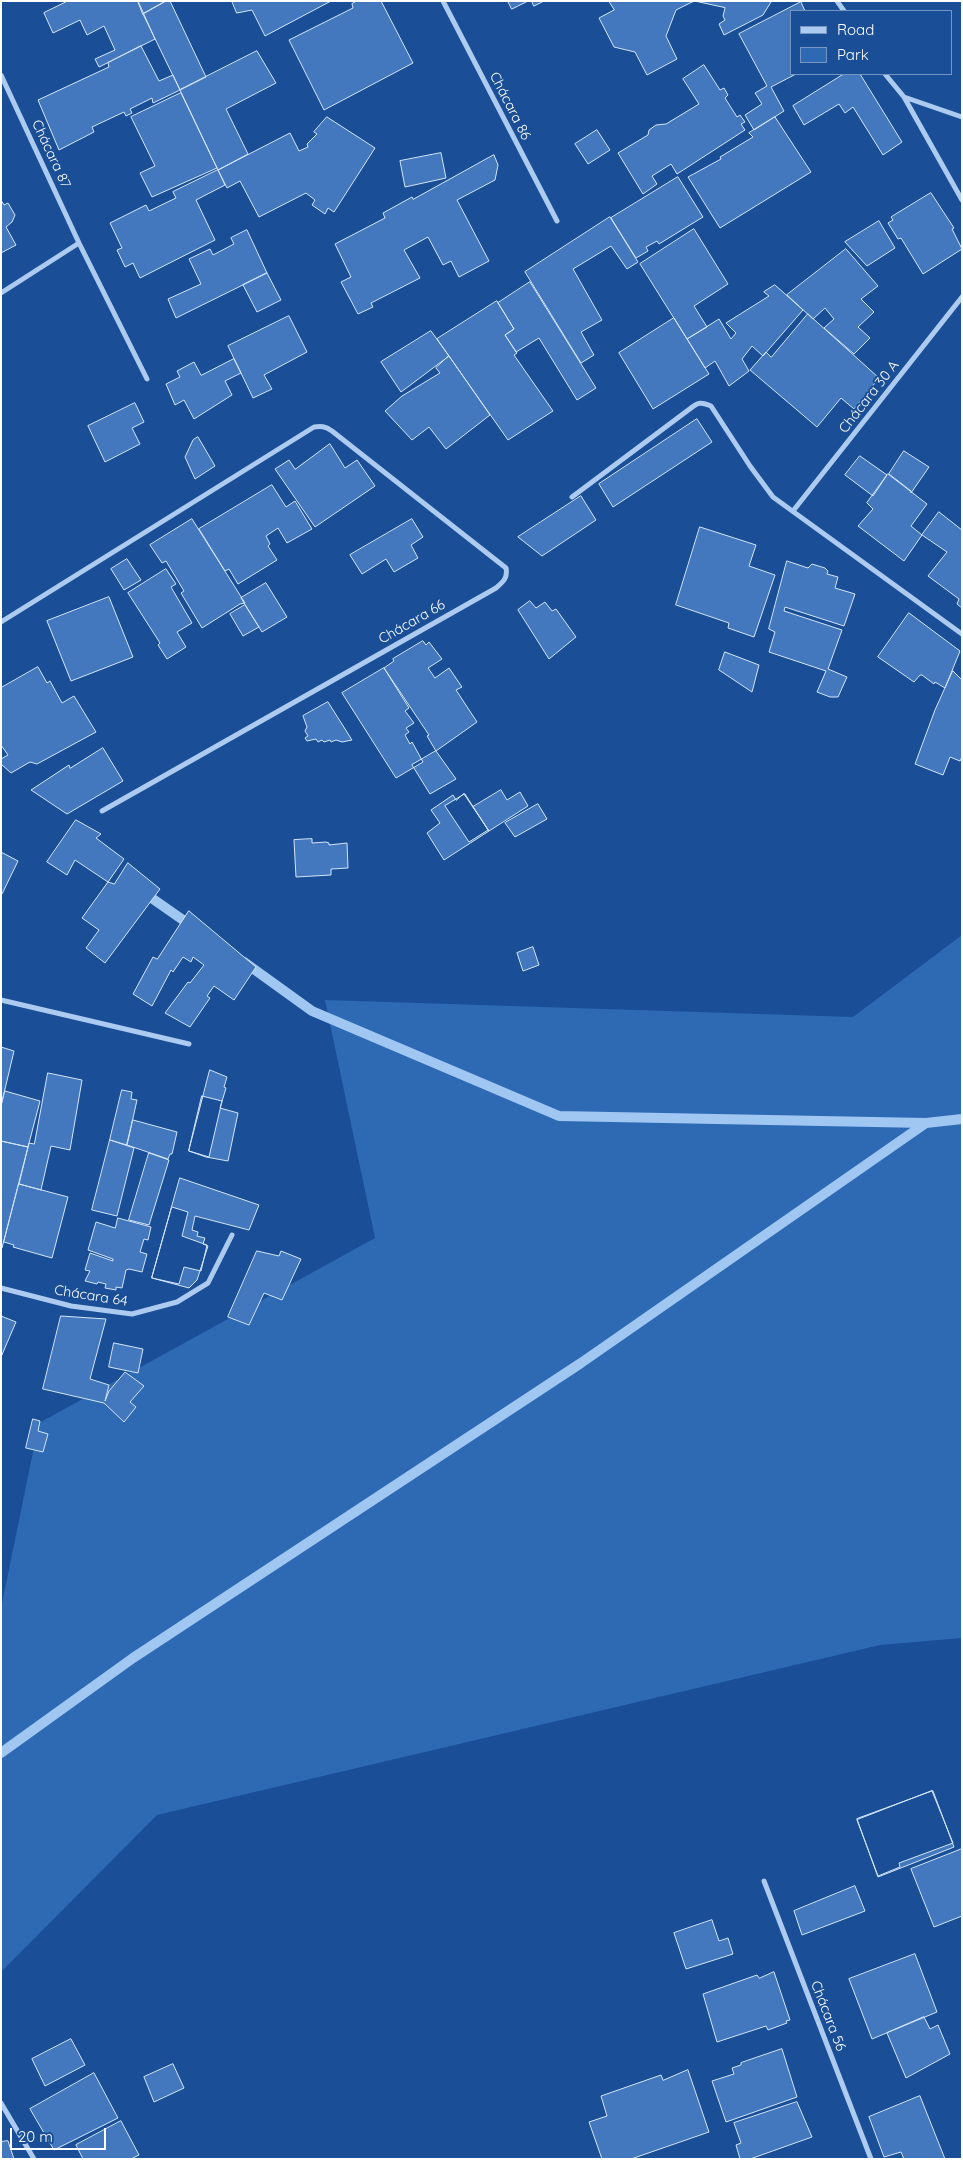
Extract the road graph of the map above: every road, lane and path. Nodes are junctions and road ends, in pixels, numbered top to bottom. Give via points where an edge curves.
1 (443, 1) edge
2 (1, 75) edge
3 (886, 75) edge
4 (904, 97) junction
5 (962, 117) edge
6 (962, 200) edge
7 (557, 220) dead end
8 (79, 242) junction
9 (1, 293) edge
10 (962, 297) edge
11 (147, 379) dead end
12 (572, 497) dead end
13 (793, 511) junction
14 (1, 622) edge
15 (962, 634) edge
16 (102, 811) dead end
17 (1, 1000) edge
18 (189, 1044) dead end
19 (232, 1235) dead end
20 (1, 1288) edge
21 (764, 1881) dead end
22 (1, 2103) edge
23 (34, 2159) edge
24 (871, 2159) edge

1 - 7 street, Chácara 86
2 - 8 street, Chácara 87
3 - 4 street
4 - 5 street
4 - 6 street
8 - 9 street
8 - 11 street, Chácara 87
10 - 13 street, Chácara 30 A
12 - 13 street via 697,403 704,403 711,406 773,497
13 - 15 street
14 - 16 street, Chácara 66 via 320,426 332,431 506,568 507,575 496,588
17 - 18 street
19 - 20 street, Chácara 64 via 208,1283 177,1302 132,1314 71,1306
21 - 24 street, Chácara 56
22 - 23 street

